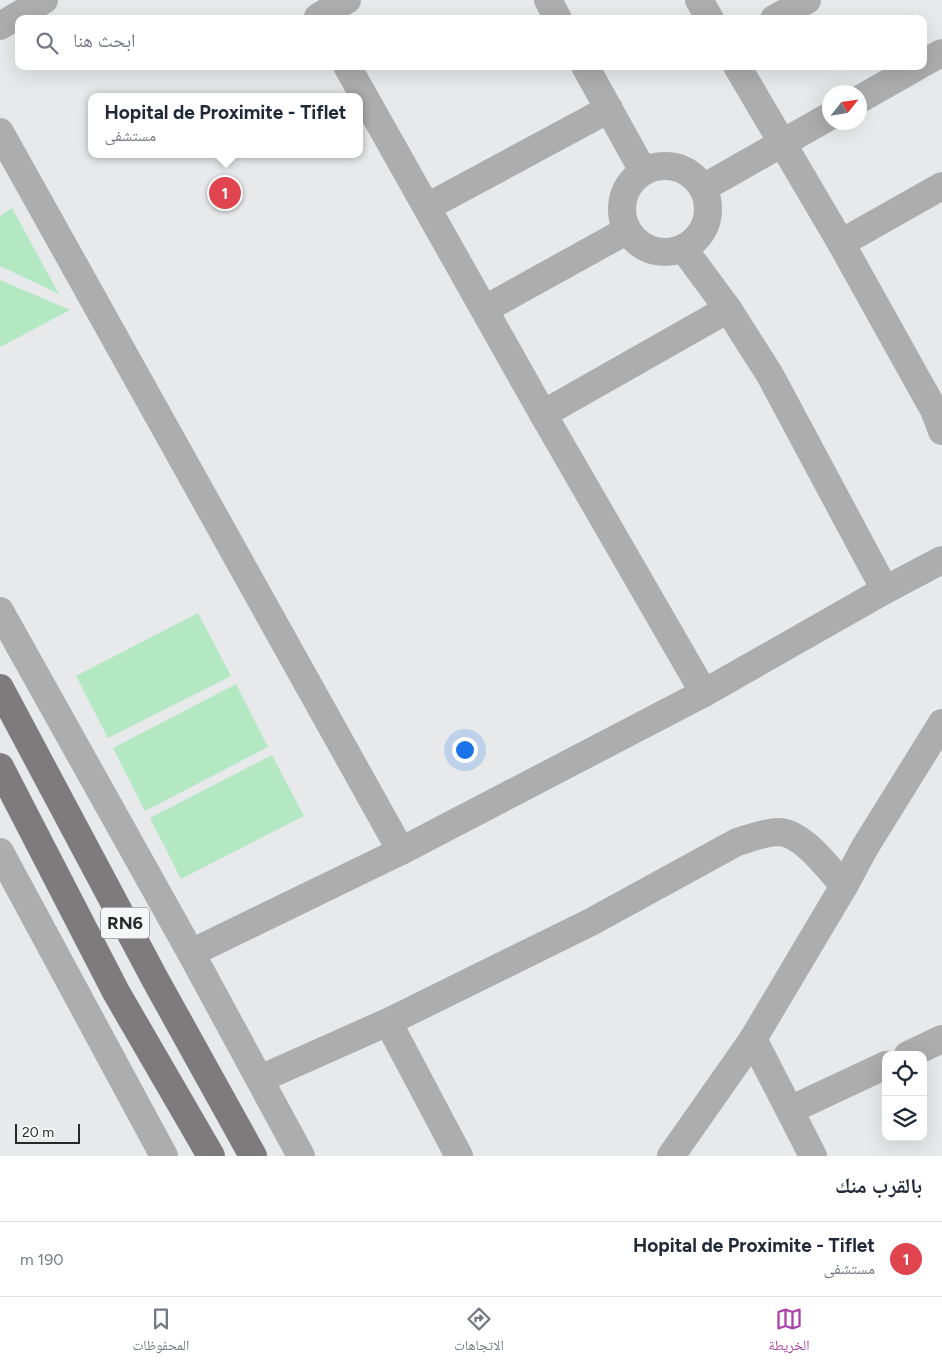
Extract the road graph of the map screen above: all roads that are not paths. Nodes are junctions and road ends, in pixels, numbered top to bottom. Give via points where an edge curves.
1 (44, 0) edge
2 (347, 0) edge
3 (548, 0) edge
4 (699, 0) edge
5 (807, 0) edge
6 (316, 12) edge
7 (19, 15) edge
8 (556, 15) edge
9 (708, 15) edge
10 (781, 15) edge
11 (15, 17) edge
12 (0, 26) edge
13 (942, 53) edge
14 (927, 61) edge
15 (349, 70) edge
16 (587, 70) edge
17 (739, 70) edge
18 (911, 70) edge
19 (362, 93) edge
20 (363, 94) edge
21 (867, 95) edge
22 (609, 109) junction
23 (822, 120) edge
24 (0, 132) edge
25 (783, 142) junction
26 (643, 171) junction
27 (942, 186) edge
28 (703, 188) junction
29 (427, 207) junction
30 (626, 231) junction
31 (841, 243) junction
32 (684, 248) junction
33 (485, 309) junction
34 (728, 309) junction
35 (543, 414) junction
36 (942, 430) edge
37 (942, 560) edge
38 (885, 590) junction
39 (0, 611) edge
40 (0, 688) edge
41 (704, 693) junction
42 (942, 723) edge
43 (0, 767) edge
44 (401, 851) junction
45 (0, 852) edge
46 (844, 886) junction
47 (191, 953) junction
48 (388, 1022) junction
49 (753, 1039) junction
50 (942, 1039) edge
51 (916, 1051) edge
52 (882, 1067) edge
53 (260, 1079) junction
54 (790, 1110) junction
55 (164, 1156) edge
56 (211, 1156) edge
57 (253, 1156) edge
58 (301, 1156) edge
59 (458, 1156) edge
60 (671, 1156) edge
61 (813, 1156) edge

1 - 7 street
2 - 6 street
3 - 8 street
4 - 9 street
5 - 10 street
11 - 12 street
13 - 14 street
15 - 19 street
16 - 22 street
17 - 25 street
18 - 21 street
20 - 29 street
22 - 26 street
22 - 29 street
23 - 25 street
24 - 44 street
25 - 28 street
25 - 31 street
26 - 28 street via 656,166 683,169
26 - 30 street via 624,193 621,208
27 - 31 street
28 - 32 street via 708,215 695,239
29 - 33 street
30 - 32 street via 641,245 655,251
30 - 33 street
31 - 36 street
32 - 34 street
33 - 35 street
34 - 35 street
34 - 38 street via 770,375
35 - 41 street
37 - 38 street
38 - 41 street
39 - 47 street
40 - 57 main road, RN6
41 - 44 street
42 - 46 street via 865,846
43 - 56 main road, RN6 via 116,992
44 - 47 street
45 - 55 street
46 - 48 street via 804,842 781,832 762,834 737,842 591,922
46 - 49 street
47 - 53 street
48 - 53 street
48 - 59 street
49 - 54 street
49 - 60 street
50 - 51 street
52 - 54 street
53 - 58 street
54 - 61 street

